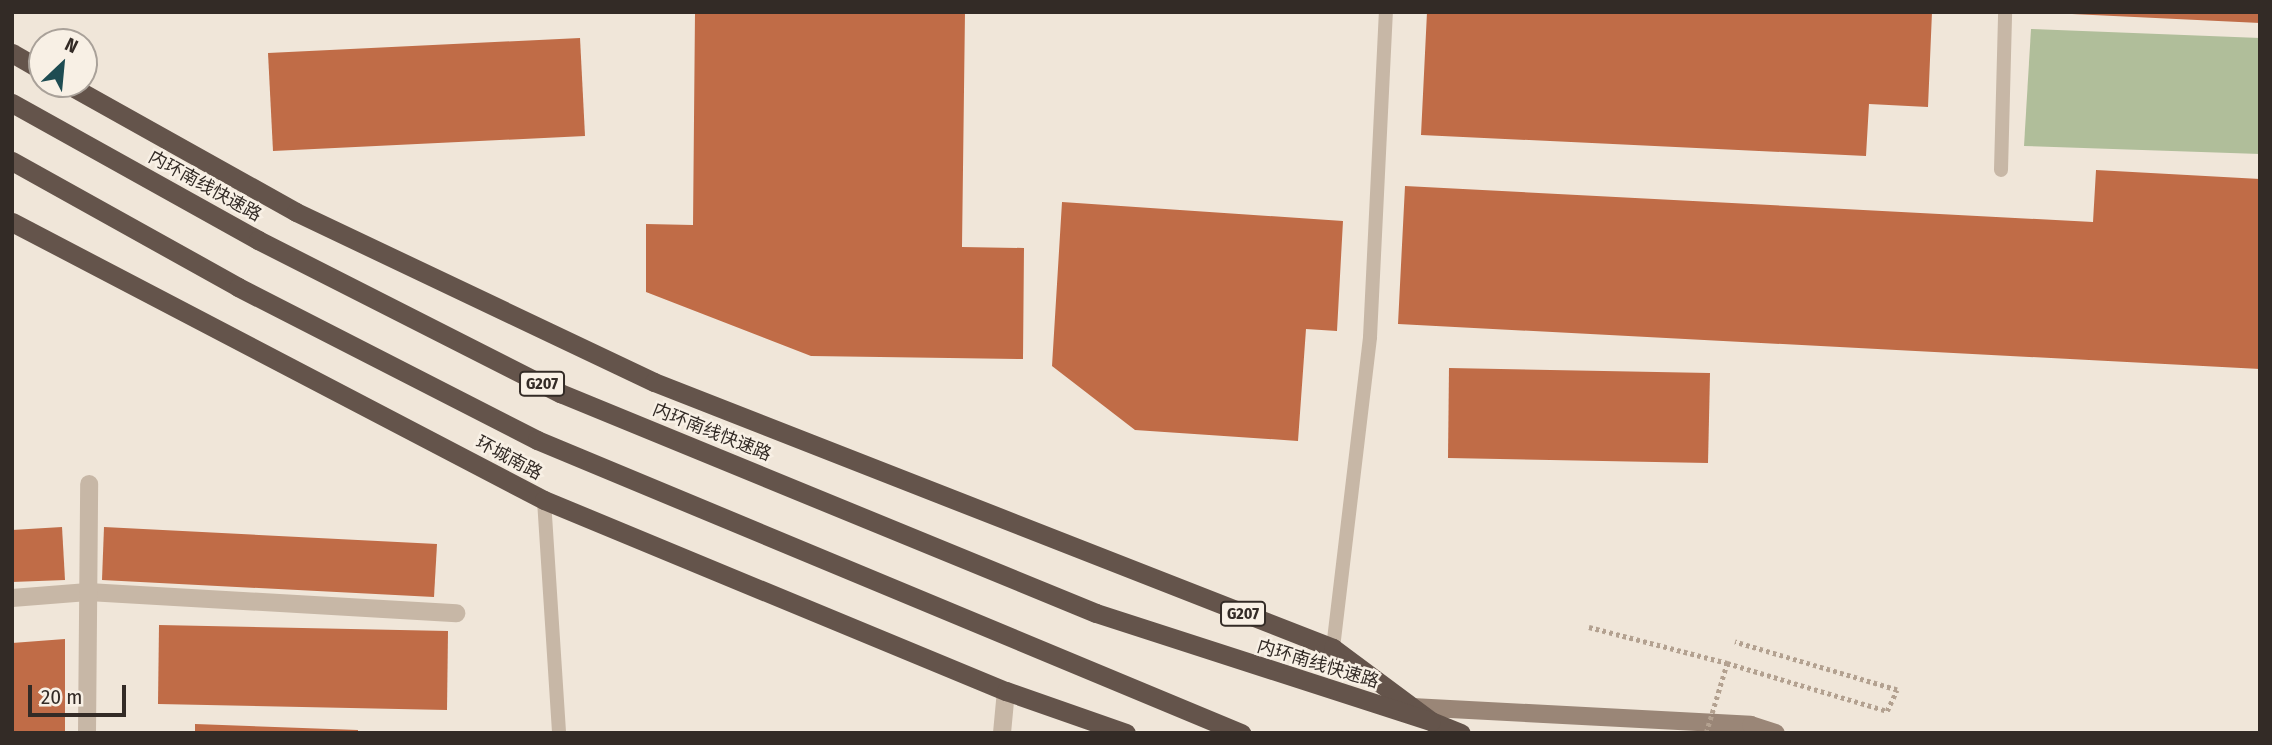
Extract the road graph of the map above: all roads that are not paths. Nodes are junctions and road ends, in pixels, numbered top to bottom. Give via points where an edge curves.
1 (1386, 12) edge
2 (2005, 12) edge
3 (12, 53) edge
4 (28, 62) edge
5 (92, 98) edge
6 (12, 103) edge
7 (12, 161) edge
8 (2001, 170) dead end
9 (12, 222) edge
10 (89, 484) dead end
11 (544, 500) junction
12 (88, 592) junction
13 (12, 598) edge
14 (456, 613) dead end
15 (1333, 648) junction
16 (1006, 691) junction
17 (1412, 707) junction
18 (1431, 721) junction
19 (87, 733) edge
20 (559, 733) edge
21 (1002, 733) edge
22 (1126, 733) edge
23 (1241, 733) edge
24 (1461, 733) edge
25 (1776, 733) edge

1 - 15 lane via 1370,337
2 - 8 lane
3 - 4 highway
5 - 15 highway, 内环南线快速路 / G207 via 296,212 654,383
6 - 18 highway, 内环南线快速路 / G207 via 258,240 560,393 1096,613
7 - 23 highway via 238,287 537,440
9 - 11 highway, 环城南路
10 - 12 street
11 - 16 highway, 环城南路
11 - 20 lane
12 - 13 street
12 - 14 street
12 - 19 street
15 - 17 highway, 内环南线快速路 / G207
16 - 21 street
16 - 22 highway
17 - 18 highway, 内环南线快速路 / G207
17 - 25 main road via 1752,725
18 - 24 highway, 内环南线快速路 / G207

